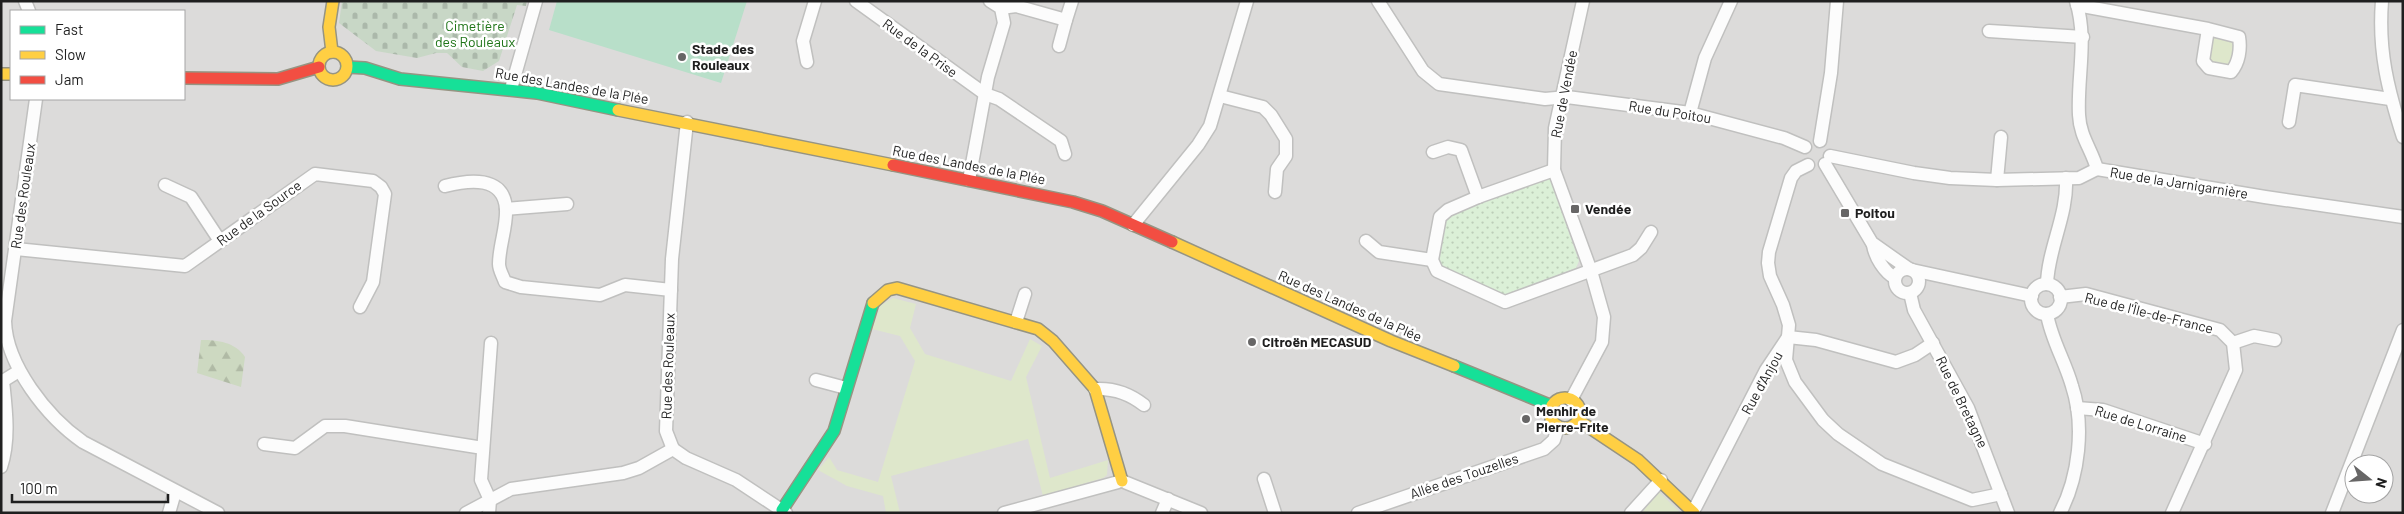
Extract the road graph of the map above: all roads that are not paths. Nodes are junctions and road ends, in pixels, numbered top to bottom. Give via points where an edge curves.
1 (333, 1) edge
2 (536, 1) edge
3 (815, 1) edge
4 (856, 1) edge
5 (990, 1) edge
6 (1072, 1) edge
7 (1247, 1) edge
8 (1378, 1) edge
9 (1583, 1) edge
10 (1731, 1) edge
11 (1836, 1) edge
12 (2382, 1) edge
13 (2077, 3) edge
14 (1001, 8) junction
15 (1066, 20) junction
16 (2208, 29) dead end
17 (1989, 31) dead end
18 (2083, 37) junction
19 (1059, 46) dead end
20 (332, 52) junction
21 (807, 62) dead end
22 (347, 66) junction
23 (319, 67) junction
24 (185, 78) edge
25 (511, 89) junction
26 (985, 94) junction
27 (1220, 96) junction
28 (1562, 97) junction
29 (2390, 99) junction
30 (36, 100) edge
31 (1690, 113) junction
32 (688, 122) junction
33 (2290, 122) dead end
34 (2001, 137) dead end
35 (2403, 137) edge
36 (1820, 141) junction
37 (1805, 147) junction
38 (1433, 152) dead end
39 (1064, 154) dead end
40 (1827, 160) junction
41 (1808, 165) junction
42 (2097, 169) junction
43 (1554, 170) junction
44 (2066, 178) junction
45 (969, 180) junction
46 (1997, 180) junction
47 (165, 185) dead end
48 (445, 186) dead end
49 (1275, 192) dead end
50 (1478, 197) junction
51 (567, 204) dead end
52 (506, 210) junction
53 (2403, 217) edge
54 (1133, 225) junction
55 (1651, 232) dead end
56 (220, 241) junction
57 (1366, 241) dead end
58 (1872, 243) junction
59 (16, 249) junction
60 (1432, 260) junction
61 (1911, 269) junction
62 (1591, 271) junction
63 (1936, 277) junction
64 (1895, 278) junction
65 (2047, 284) junction
66 (671, 290) junction
67 (1914, 290) junction
68 (1025, 294) dead end
69 (2032, 296) junction
70 (2060, 297) junction
71 (360, 306) dead end
72 (2047, 314) junction
73 (1016, 322) junction
74 (2403, 330) edge
75 (1788, 337) junction
76 (2275, 340) dead end
77 (491, 343) dead end
78 (1933, 343) junction
79 (2232, 343) junction
80 (18, 371) junction
81 (2, 379) edge
82 (816, 380) dead end
83 (846, 388) junction
84 (1095, 389) junction
85 (1571, 400) junction
86 (1144, 405) dead end
87 (1552, 406) junction
88 (2077, 408) junction
89 (1578, 420) junction
90 (1558, 427) junction
91 (264, 444) dead end
92 (2205, 444) junction
93 (483, 448) junction
94 (673, 449) junction
95 (1, 467) edge
96 (1264, 479) dead end
97 (1661, 480) junction
98 (1122, 481) junction
99 (175, 492) junction
100 (2001, 494) junction
101 (1168, 499) junction
102 (490, 500) junction
103 (784, 511) edge
104 (1693, 512) edge
105 (169, 513) edge
106 (218, 513) edge
107 (466, 513) edge
108 (489, 513) edge
109 (1004, 513) edge
110 (1162, 513) edge
111 (1201, 513) edge
112 (1276, 513) edge
113 (1358, 513) edge
114 (1631, 513) edge
115 (2008, 513) edge
116 (2060, 513) edge
117 (2172, 513) edge
118 (2332, 513) edge

1 - 20 street via 329,27
2 - 25 street
3 - 21 street via 803,41
4 - 26 street, Rue de la Prise
5 - 14 street
6 - 15 street
7 - 27 street
8 - 28 street, Rue du Poitou via 1423,71 1439,84 1545,99
9 - 28 street, Rue de Vendée
10 - 31 street via 1705,58
11 - 36 street via 1831,73
12 - 29 street via 2384,69
13 - 16 street
13 - 18 street, Rue de la Jarnigarnière
14 - 15 street via 1016,6
14 - 26 street via 1004,23
15 - 19 street
17 - 18 street
18 - 42 street, Rue de la Jarnigarnière via 2079,116 2084,141
20 - 22 street via 345,58
20 - 23 street via 323,57
22 - 23 street via 344,76 336,80 323,76
22 - 25 street, Rue des Landes de la Plée via 400,79
23 - 24 street via 278,79
25 - 32 street, Rue des Landes de la Plée
26 - 39 street, Rue de la Prise via 999,99 1061,141
26 - 45 street
27 - 49 street via 1263,107 1286,139 1286,156 1278,169
27 - 54 street via 1210,126 1198,145
28 - 31 street, Rue du Poitou
28 - 43 street, Rue de Vendée via 1555,128
29 - 33 street via 2295,86
29 - 35 street
30 - 59 street, Rue des Rouleaux
31 - 37 street, Rue du Poitou via 1784,138
32 - 45 street, Rue des Landes de la Plée
32 - 66 street, Rue des Rouleaux
34 - 46 street
36 - 37 street
36 - 40 street via 1828,147
37 - 41 street via 1803,158
38 - 50 street via 1448,147 1461,150
40 - 41 street via 1818,168
40 - 46 street via 1922,174
40 - 58 street
41 - 75 street via 1796,171 1791,178 1769,252 1770,276 1786,311
42 - 44 street via 2079,178
42 - 53 street, Rue de la Jarnigarnière
43 - 50 street
43 - 62 street, Rue de Vendée
44 - 46 street
44 - 65 street via 2065,204 2047,269
45 - 54 street, Rue des Landes de la Plée via 1074,202
47 - 56 street via 191,197
48 - 52 street via 468,180 491,184 502,192
50 - 60 street via 1440,217
51 - 52 street
52 - 66 street via 499,266 505,282 521,287 600,295 625,285
54 - 87 street, Rue des Landes de la Plée via 1400,344
55 - 62 street via 1633,255
56 - 59 street, Rue de la Source via 185,266
56 - 71 street, Rue de la Source via 315,174 373,181 385,194 373,282
57 - 60 street via 1379,252
58 - 61 street
58 - 64 street via 1874,253
59 - 80 street, Rue des Rouleaux via 5,328 9,352
60 - 62 street via 1438,271 1448,277 1505,302
61 - 63 street
61 - 64 street via 1902,270
61 - 67 street via 1919,279
62 - 85 street, Rue de Vendée via 1604,317 1602,342
63 - 67 street
63 - 69 street
64 - 67 street via 1899,291
65 - 69 street via 2035,289
65 - 70 street via 2054,287
66 - 94 street, Rue des Rouleaux via 666,431
67 - 78 street, Rue de Bretagne via 1914,310
68 - 73 street
69 - 72 street via 2035,309
70 - 72 street via 2059,306
70 - 79 street, Rue de l'Île-de-France via 2086,294 2210,327 2220,330
72 - 88 street via 2050,332 2065,364
73 - 83 street via 897,288 888,290 873,303
73 - 84 street via 1038,330 1054,341
74 - 118 street
75 - 78 street, Rue d'Anjou via 1816,340 1896,362 1915,356
75 - 100 street via 1786,360 1795,382 1824,420 1853,446 1882,464 1972,500
75 - 104 street, Rue d'Anjou via 1766,370
76 - 79 street via 2254,336
77 - 93 street
78 - 100 street, Rue de Bretagne via 1968,408
79 - 92 street via 2236,370
80 - 81 street
80 - 99 street, Rue des Rouleaux via 65,429
81 - 95 street via 6,454
82 - 83 street
83 - 103 street via 834,431
84 - 86 street via 1108,388 1132,396
84 - 98 street
85 - 87 street via 1562,399
85 - 89 street via 1579,411
87 - 90 street via 1552,420
88 - 92 street, Rue de Lorraine via 2102,410
88 - 116 street via 2076,463
89 - 90 street via 1567,428
89 - 97 street
90 - 113 street, Allée des Touzelles via 1554,440 1544,449
91 - 93 street via 295,448 325,426 344,426
92 - 117 street
93 - 102 street via 481,480
94 - 102 street via 640,468 623,473 511,489
94 - 103 street via 736,480
96 - 112 street
97 - 104 street
97 - 114 street
98 - 101 street
98 - 109 street
99 - 105 street
99 - 106 street, Rue des Rouleaux
100 - 115 street, Rue de Bretagne
101 - 110 street
101 - 111 street
102 - 107 street
102 - 108 street

